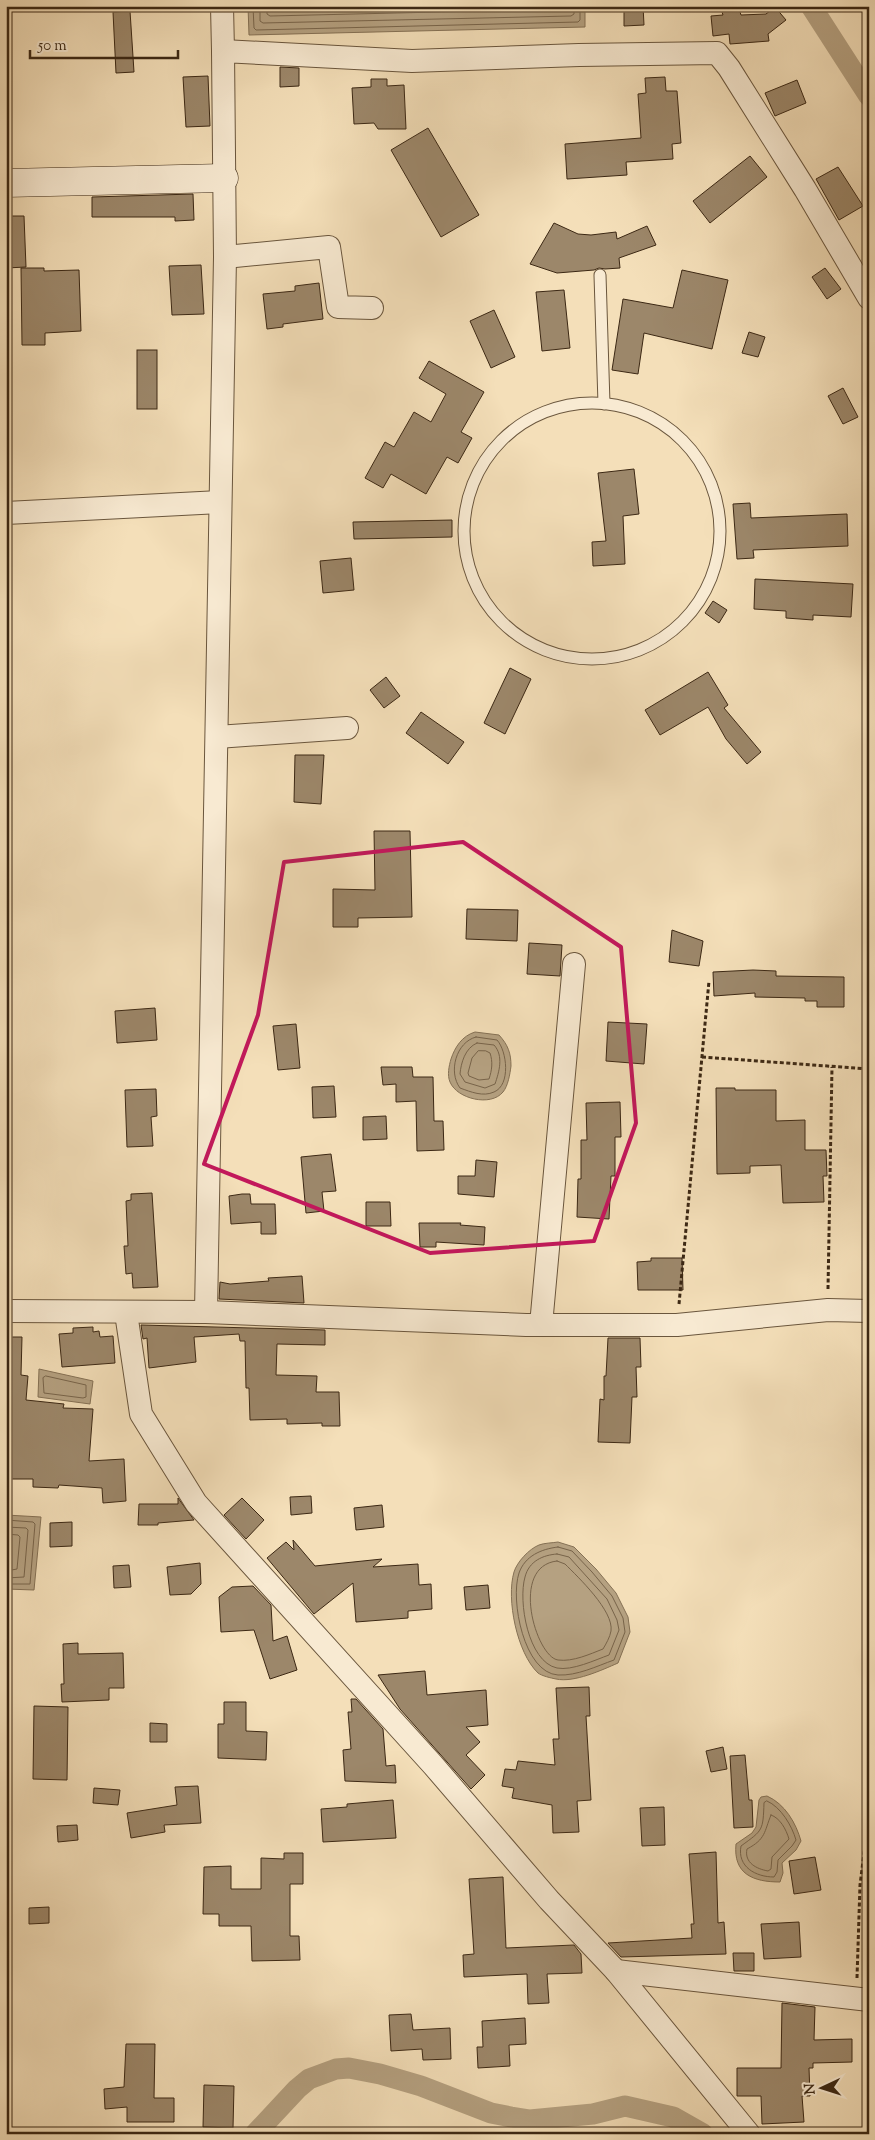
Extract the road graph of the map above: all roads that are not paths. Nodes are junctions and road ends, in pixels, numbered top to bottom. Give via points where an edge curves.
1 (222, 6) edge
2 (223, 51) junction
3 (224, 178) junction
4 (6, 183) edge
5 (225, 257) junction
6 (600, 275) dead end
7 (869, 298) edge
8 (372, 308) dead end
9 (604, 404) junction
10 (220, 502) junction
11 (6, 513) edge
12 (347, 728) dead end
13 (216, 737) junction
14 (574, 964) dead end
15 (869, 1311) edge
16 (6, 1312) edge
17 (206, 1312) junction
18 (126, 1313) junction
19 (541, 1325) junction
20 (616, 1971) junction
21 (862, 1999) edge
22 (749, 2134) edge

1 - 2 street
2 - 3 street
2 - 7 street via 412,61 717,53 806,189
3 - 4 street
3 - 5 street
5 - 8 street via 329,247 338,308
5 - 10 street
6 - 9 lane
9 - 9 lane via 624,407 652,418 690,450 702,466 717,504 719,544 709,582 687,616 673,630 657,642 629,654 580,659 560,655 529,642 507,627 494,612 473,578 465,539 465,519 468,499 484,462 511,432 527,420 564,406
10 - 11 street
10 - 13 street
12 - 13 street
13 - 17 street
14 - 19 street
15 - 19 street via 828,1310 677,1325
16 - 18 street
17 - 18 street
17 - 19 street
18 - 20 street via 141,1414 196,1503
20 - 21 street
20 - 22 street

